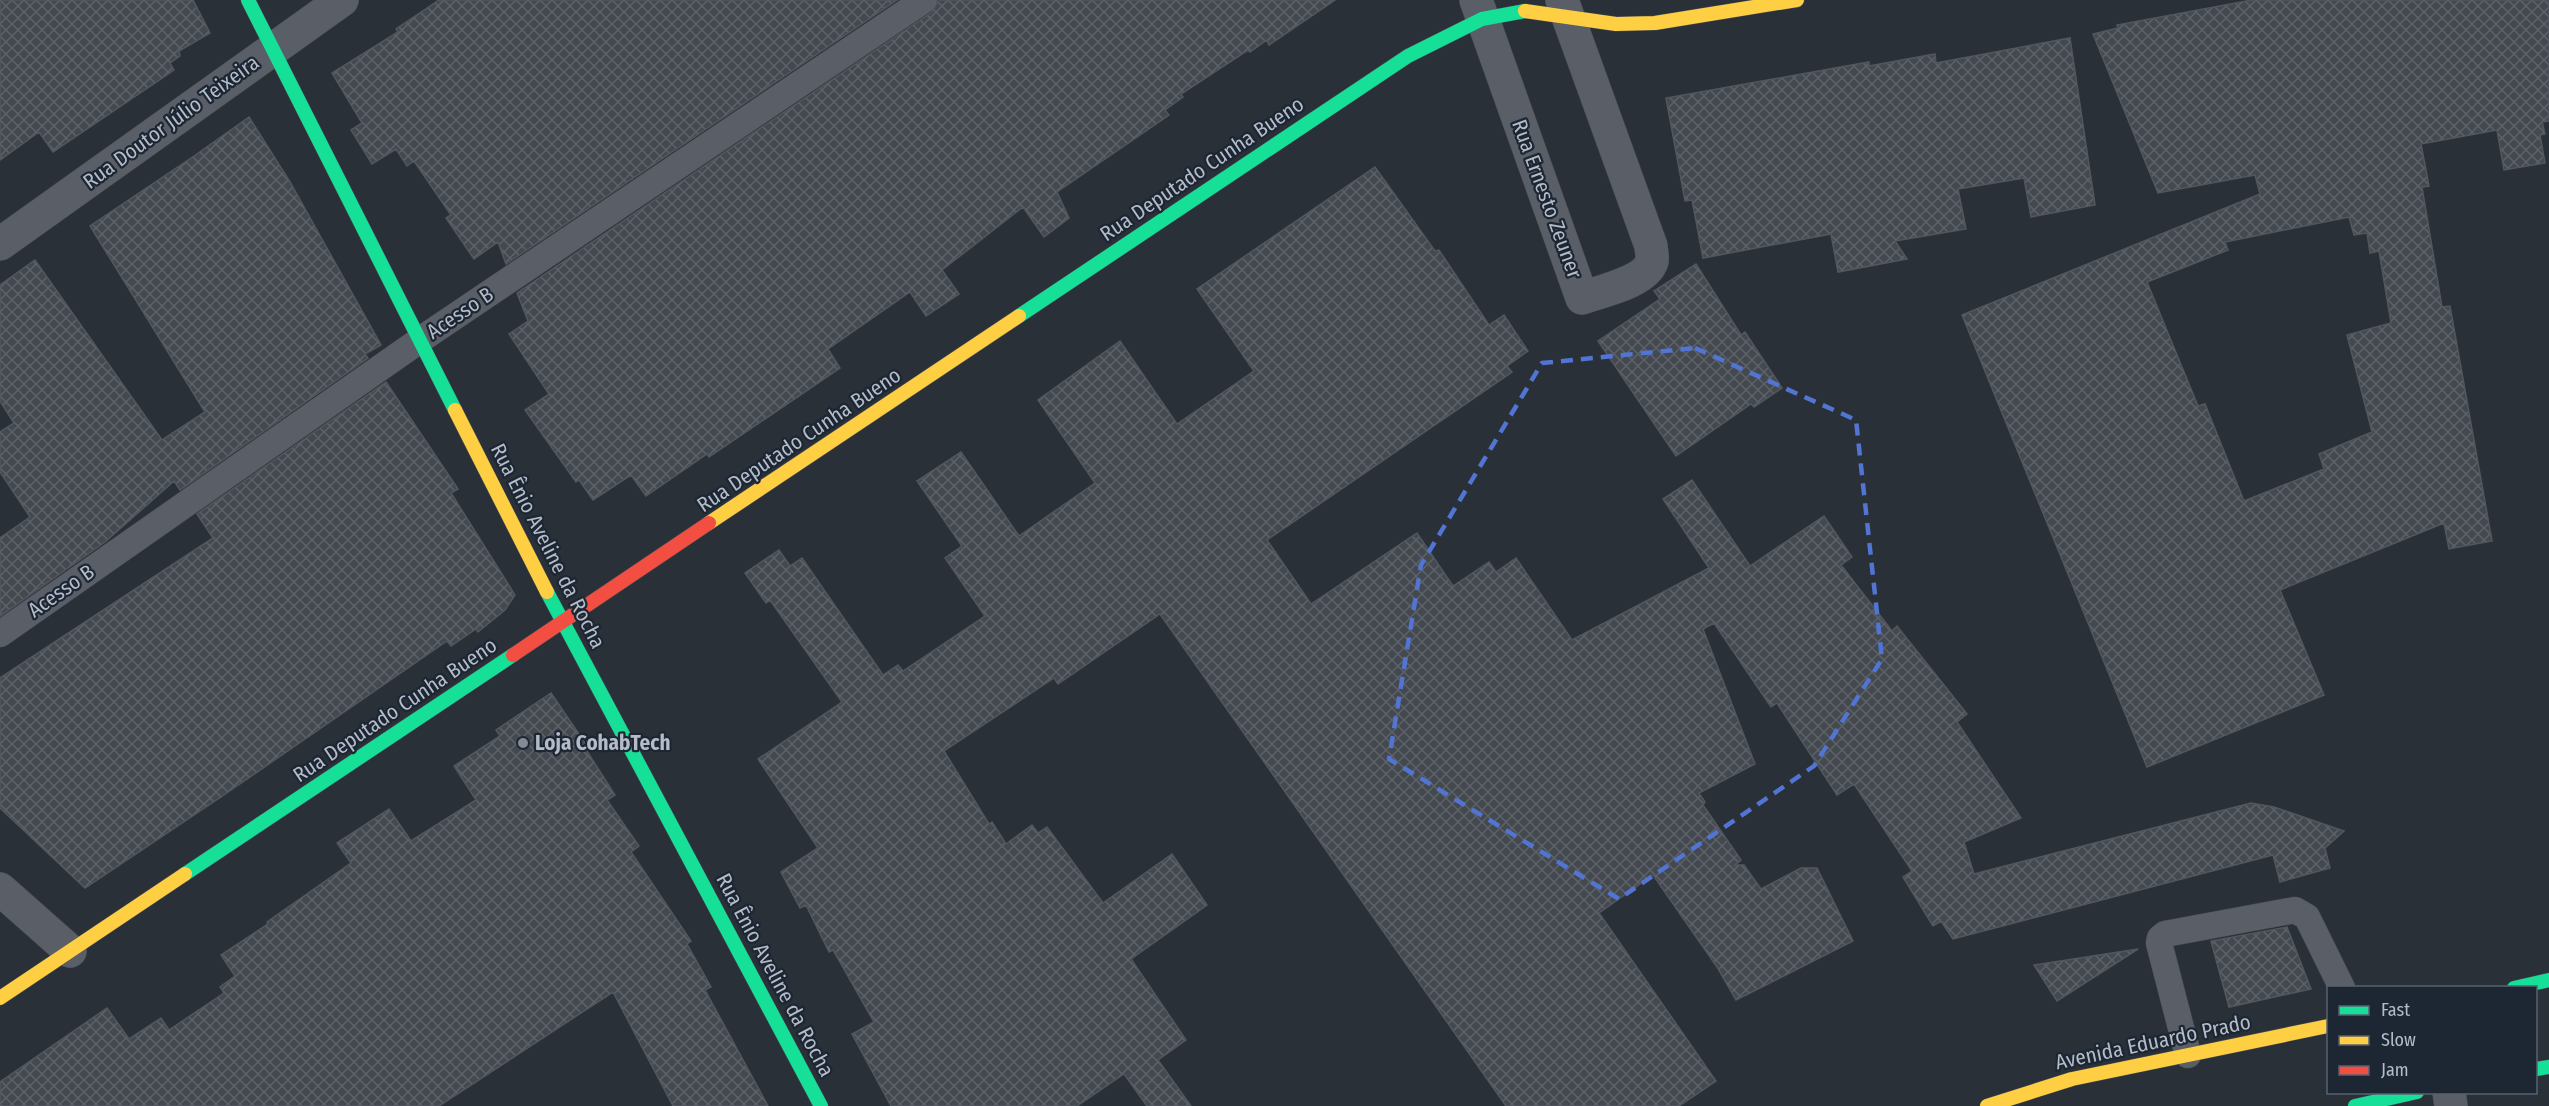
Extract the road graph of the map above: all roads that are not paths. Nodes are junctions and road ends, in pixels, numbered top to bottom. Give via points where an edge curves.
1 (248, 0) edge
2 (342, 0) edge
3 (924, 0) edge
4 (1797, 0) edge
5 (1565, 8) edge
6 (1479, 10) edge
7 (273, 49) junction
8 (0, 244) edge
9 (420, 340) junction
10 (563, 623) junction
11 (0, 634) edge
12 (0, 890) edge
13 (70, 951) junction
14 (2549, 980) edge
15 (2342, 986) edge
16 (2519, 986) edge
17 (0, 998) edge
18 (2327, 1026) edge
19 (2187, 1055) junction
20 (2408, 1094) edge
21 (821, 1106) edge
22 (1988, 1106) edge
23 (2355, 1106) edge

1 - 7 street, Rua Ênio Aveline da Rocha
2 - 7 street, Rua Doutor Júlio Teixeira
3 - 9 lane, Acesso B
4 - 5 street, Rua Deputado Cunha Bueno via 1655,23 1616,24
5 - 6 street, Rua Deputado Cunha Bueno
5 - 6 street, Rua Ernesto Zeuner via 1651,246 1652,260 1646,272 1635,279 1582,298
6 - 10 street, Rua Deputado Cunha Bueno
7 - 8 street, Rua Doutor Júlio Teixeira
7 - 9 street, Rua Ênio Aveline da Rocha
9 - 10 street, Rua Ênio Aveline da Rocha
9 - 11 lane, Acesso B
10 - 13 street, Rua Deputado Cunha Bueno
10 - 21 street, Rua Ênio Aveline da Rocha
12 - 13 street
13 - 17 street
14 - 16 street
15 - 19 lane via 2302,912 2295,910 2165,934 2159,943
18 - 19 street, Avenida Eduardo Prado
19 - 22 street, Avenida Eduardo Prado via 2072,1079
20 - 23 street

